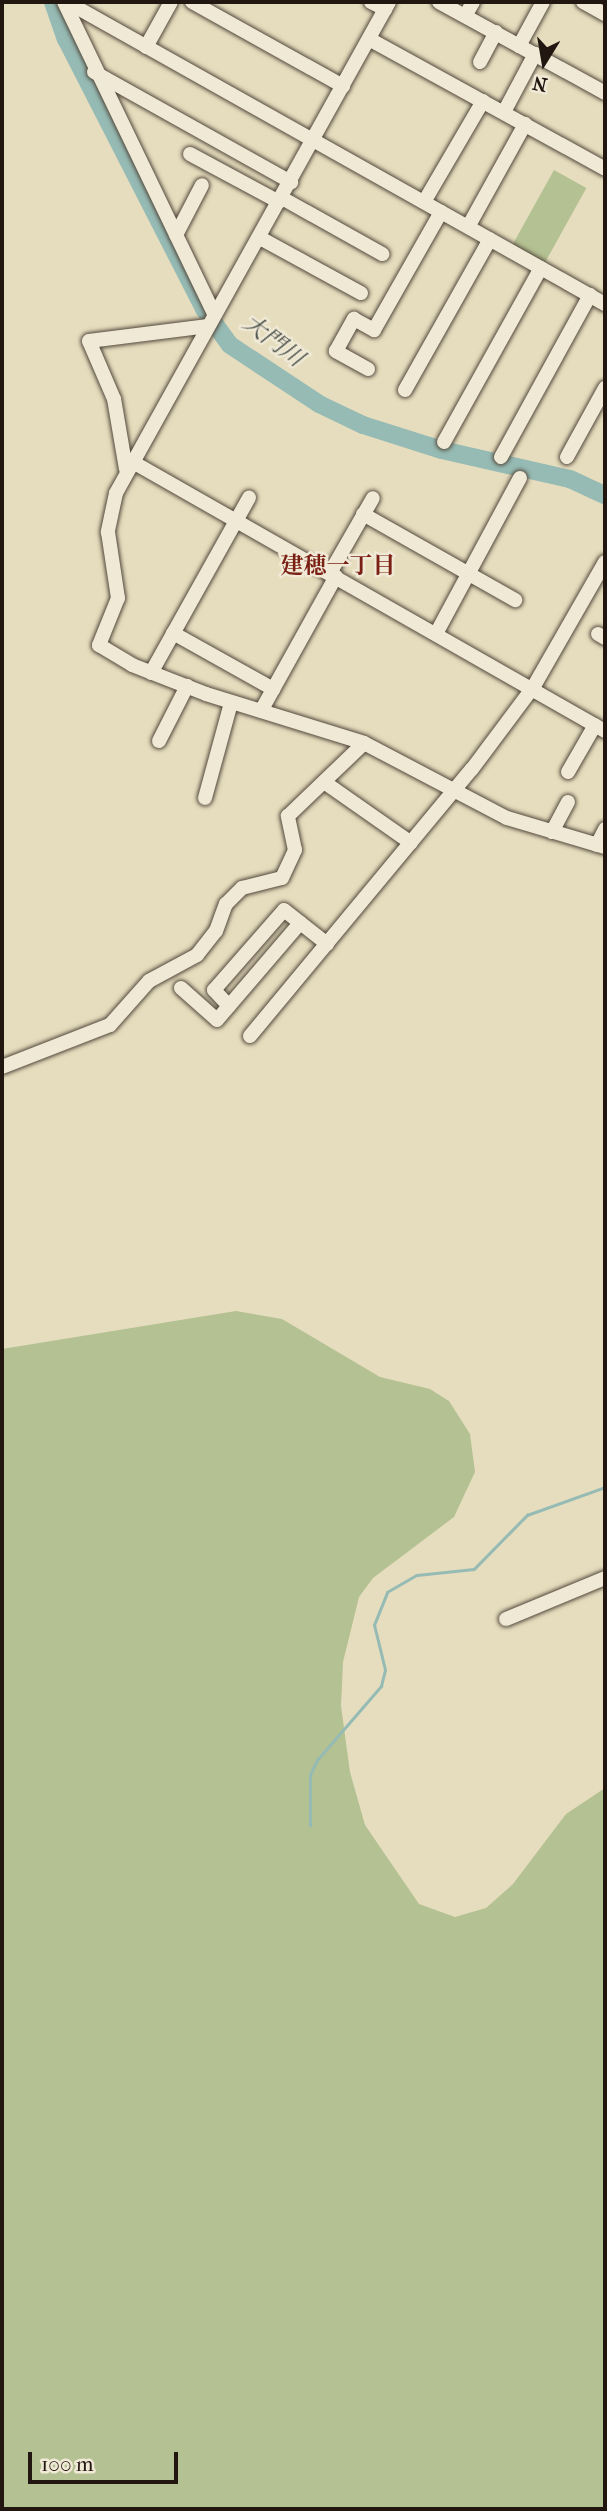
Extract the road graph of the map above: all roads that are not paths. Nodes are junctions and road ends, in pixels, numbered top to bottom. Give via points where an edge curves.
1 (65, 2) edge
2 (171, 2) edge
3 (192, 2) edge
4 (371, 2) edge
5 (439, 2) edge
6 (473, 2) edge
7 (543, 2) edge
8 (583, 2) edge
9 (387, 6) edge
10 (605, 14) edge
11 (465, 16) junction
12 (496, 32) junction
13 (369, 39) junction
14 (519, 46) junction
15 (146, 47) junction
16 (535, 54) junction
17 (480, 62) dead end
18 (94, 72) junction
19 (343, 86) junction
20 (605, 93) edge
21 (483, 101) junction
22 (504, 112) junction
23 (525, 124) junction
24 (313, 141) junction
25 (190, 154) dead end
26 (603, 164) edge
27 (290, 182) junction
28 (202, 185) dead end
29 (281, 200) junction
30 (424, 202) junction
31 (441, 212) junction
32 (468, 227) junction
33 (176, 235) junction
34 (260, 238) junction
35 (490, 239) junction
36 (382, 254) dead end
37 (541, 268) junction
38 (361, 293) dead end
39 (590, 295) junction
40 (605, 304) edge
41 (211, 320) junction
42 (368, 369) dead end
43 (605, 388) edge
44 (405, 390) dead end
45 (444, 442) dead end
46 (501, 457) dead end
47 (567, 457) dead end
48 (128, 466) junction
49 (520, 478) dead end
50 (249, 498) dead end
51 (373, 498) dead end
52 (363, 514) junction
53 (236, 520) junction
54 (605, 562) edge
55 (469, 573) junction
56 (333, 574) junction
57 (515, 600) dead end
58 (437, 632) junction
59 (173, 633) junction
60 (151, 673) junction
61 (187, 686) junction
62 (534, 686) junction
63 (274, 689) junction
64 (231, 703) junction
65 (261, 711) junction
66 (600, 728) edge
67 (159, 741) dead end
68 (364, 743) junction
69 (568, 772) dead end
70 (324, 782) junction
71 (458, 788) junction
72 (205, 798) dead end
73 (568, 802) dead end
74 (605, 829) edge
75 (552, 832) junction
76 (411, 844) junction
77 (601, 846) edge
78 (300, 923) junction
79 (327, 944) junction
80 (181, 988) dead end
81 (229, 1006) junction
82 (250, 1036) dead end
83 (2, 1067) edge
84 (605, 1578) edge
85 (506, 1619) dead end

1 - 15 street
1 - 18 street
2 - 15 street
3 - 19 street
4 - 9 street
5 - 11 street
6 - 11 street
7 - 14 street
8 - 10 street
9 - 13 street
11 - 12 street
12 - 14 street
12 - 17 street
13 - 19 street
13 - 21 street
14 - 16 street
15 - 24 street
16 - 20 street
16 - 22 street
18 - 27 street
18 - 33 street
19 - 24 street
21 - 22 street
21 - 30 street
22 - 23 street
23 - 26 street
23 - 32 street
24 - 27 street
24 - 30 street
25 - 29 street
27 - 29 street
28 - 33 street
29 - 34 street
29 - 36 street
30 - 31 street
31 - 32 street
31 - 42 street via 374,330 354,319 337,351
32 - 35 street
33 - 41 street
34 - 38 street
34 - 41 street
35 - 37 street
35 - 44 street
37 - 39 street
37 - 45 street
39 - 40 street
39 - 46 street
41 - 48 street
41 - 48 street via 89,341 114,399
43 - 47 street
48 - 53 street
48 - 60 street via 108,532 118,598 99,645
49 - 55 street
50 - 53 street
51 - 52 street
52 - 55 street
52 - 56 street
53 - 56 street
53 - 59 street
54 - 62 street
55 - 57 street
55 - 58 street
56 - 58 street
56 - 63 street
58 - 62 street
59 - 60 street
59 - 63 street
60 - 61 street
61 - 64 street
61 - 67 street
62 - 66 street
62 - 71 street
63 - 65 street
64 - 65 street
64 - 72 street
65 - 68 street
66 - 69 street
68 - 70 street
68 - 71 street
70 - 76 street
70 - 83 street via 288,816 295,850 282,877 242,888 226,904 216,931 197,955 149,981 110,1025
71 - 75 street via 489,811
71 - 76 street
73 - 75 street
74 - 77 street
75 - 77 street
76 - 79 street
78 - 79 street
78 - 81 street
78 - 81 street via 284,910 214,990
79 - 82 street
80 - 81 street via 217,1020
84 - 85 street

